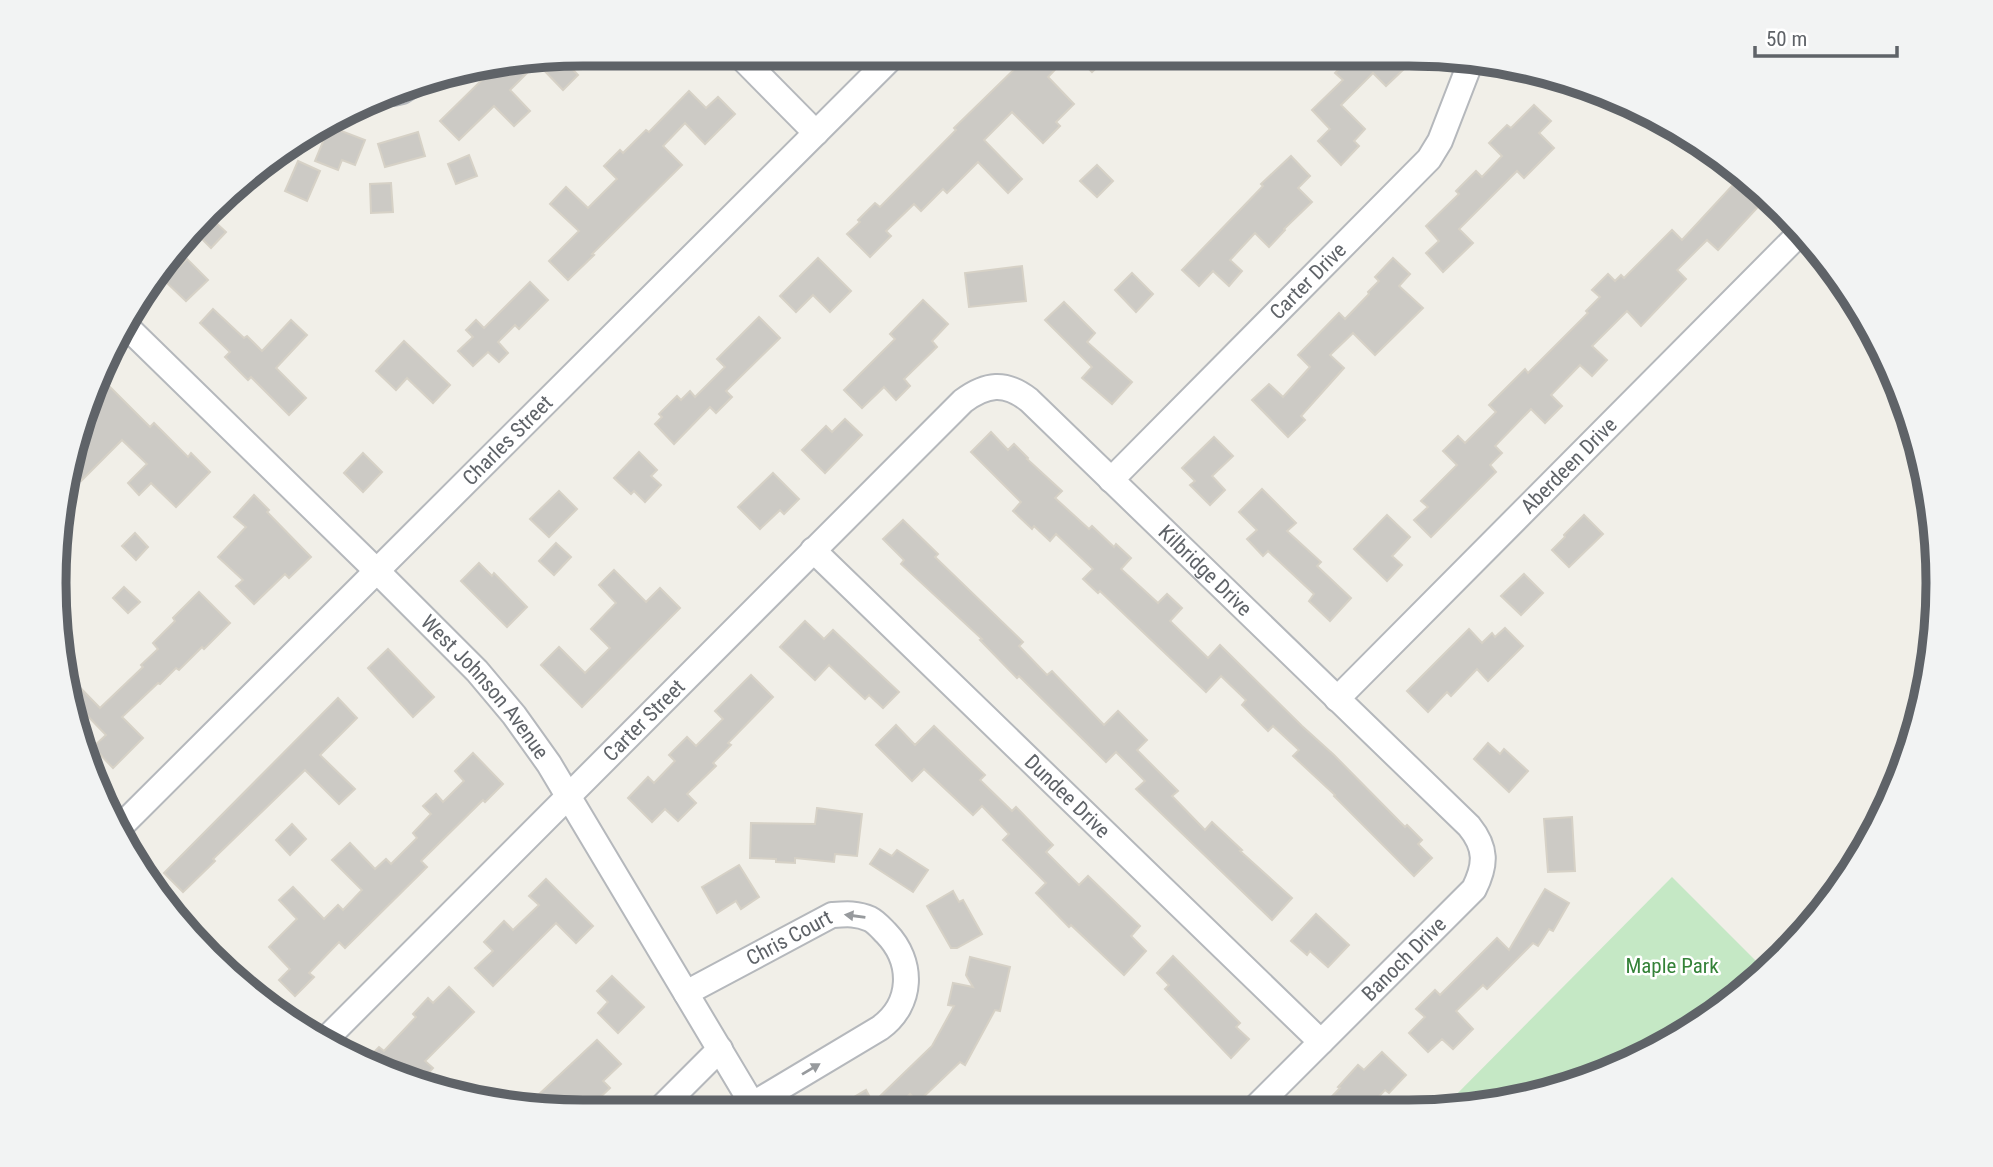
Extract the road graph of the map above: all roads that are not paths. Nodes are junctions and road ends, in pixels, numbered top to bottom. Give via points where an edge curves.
1 (750, 66) edge
2 (883, 66) edge
3 (1467, 70) edge
4 (816, 133) junction
5 (1794, 239) edge
6 (132, 332) edge
7 (963, 401) joint
8 (1111, 480) junction
9 (813, 550) junction
10 (377, 571) junction
11 (1337, 699) junction
12 (1434, 792) joint
13 (568, 795) junction
14 (125, 822) edge
15 (686, 993) junction
16 (331, 1034) edge
17 (1321, 1042) junction
18 (720, 1048) junction
19 (669, 1100) edge
20 (750, 1100) edge
21 (768, 1100) edge
22 (1263, 1100) edge

1 - 4 street
2 - 4 street, Charles Street
3 - 8 street, Carter Drive via 1429,159
4 - 10 street, Charles Street
5 - 11 street, Aberdeen Drive
6 - 10 street, West Johnson Avenue
7 - 8 street, Kilbridge Drive via 976,391 1010,389 1029,400
7 - 9 street, Carter Street
8 - 11 street, Kilbridge Drive
9 - 13 street, Carter Street
9 - 17 street, Dundee Drive
10 - 13 street, West Johnson Avenue via 477,671 514,715
10 - 14 street, Charles Street
11 - 12 street, Kilbridge Drive
12 - 17 street, Banoch Drive via 1476,835 1483,851 1482,874 1469,894
13 - 15 street, West Johnson Avenue
13 - 16 street, Carter Street
15 - 18 street, West Johnson Avenue
21 -> 15 street, Chris Court via 897,1013 907,974 897,944 873,920 856,914 832,915
17 - 22 street, Banoch Drive
18 - 19 street
18 - 20 street, West Johnson Avenue

